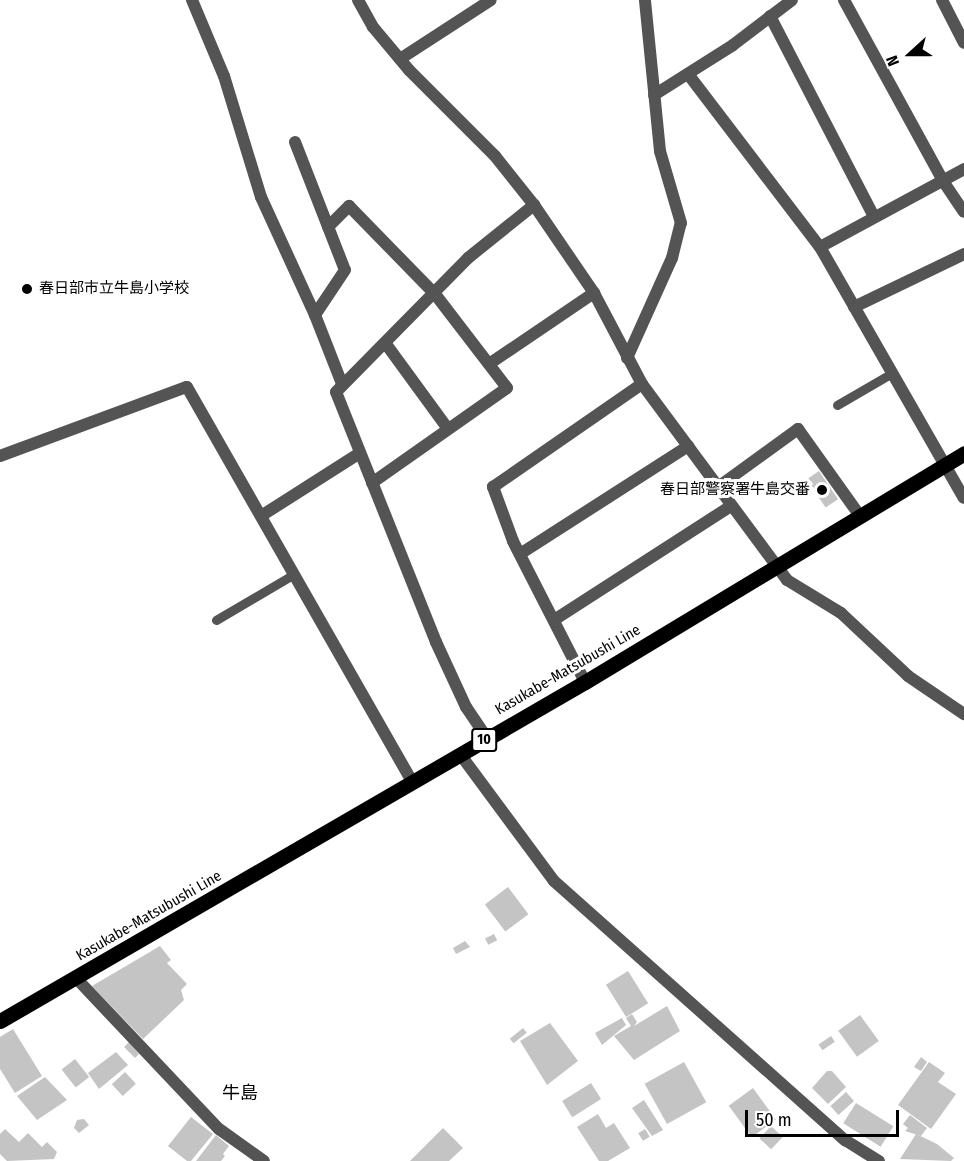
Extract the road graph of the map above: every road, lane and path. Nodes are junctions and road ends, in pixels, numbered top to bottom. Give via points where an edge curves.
1 (192, 0) edge
2 (358, 0) edge
3 (491, 0) edge
4 (645, 0) edge
5 (792, 0) edge
6 (844, 0) edge
7 (942, 0) edge
8 (770, 16) junction
9 (964, 43) edge
10 (400, 59) junction
11 (688, 74) junction
12 (654, 95) junction
13 (295, 142) dead end
14 (964, 169) edge
15 (943, 181) junction
16 (534, 205) junction
17 (964, 212) edge
18 (874, 217) junction
19 (328, 227) junction
20 (820, 247) junction
21 (964, 254) edge
22 (594, 293) junction
23 (435, 294) junction
24 (854, 307) junction
25 (315, 315) junction
26 (386, 344) junction
27 (627, 358) junction
28 (489, 364) junction
29 (892, 373) junction
30 (342, 384) junction
31 (642, 384) junction
32 (837, 405) dead end
33 (448, 429) junction
34 (688, 446) junction
35 (360, 453) junction
36 (964, 453) edge
37 (0, 456) edge
38 (944, 465) junction
39 (372, 483) junction
40 (718, 487) junction
41 (964, 498) edge
42 (731, 506) junction
43 (261, 516) junction
44 (860, 516) junction
45 (520, 554) junction
46 (777, 567) junction
47 (294, 574) junction
48 (216, 620) dead end
49 (554, 620) junction
50 (585, 682) junction
51 (963, 711) edge
52 (487, 738) junction
53 (460, 754) junction
54 (412, 783) junction
55 (76, 978) junction
56 (0, 1022) edge
57 (264, 1161) edge
58 (879, 1161) edge

1 - 25 street via 224,76 261,197
2 - 10 street via 373,27
3 - 10 street
4 - 12 street
5 - 8 street
6 - 15 street
7 - 9 street
8 - 11 street
8 - 18 street
10 - 16 street via 495,156
11 - 12 street
11 - 20 street
12 - 27 street via 660,151 681,223 672,258
13 - 19 street
14 - 15 street
15 - 17 street
15 - 18 street
16 - 22 street
16 - 23 street via 468,258
18 - 20 street
19 - 23 street via 349,206
19 - 25 street via 345,270
20 - 24 street
21 - 24 street
22 - 27 street
22 - 28 street
23 - 26 street
23 - 28 street
24 - 29 street
25 - 30 street
26 - 30 street
26 - 33 street
27 - 31 street
28 - 33 street via 507,388
29 - 32 lane
29 - 38 street
30 - 35 street via 336,392
31 - 34 street
31 - 45 street via 493,487
33 - 39 street
34 - 40 street
34 - 45 street
35 - 39 street
35 - 43 street
36 - 38 main road, Kasukabe-Matsubushi Line / 10
37 - 43 street via 187,387
38 - 41 street
38 - 44 main road, Kasukabe-Matsubushi Line / 10
39 - 52 street via 436,642 466,706
40 - 42 street
40 - 44 street via 798,429
42 - 46 street
42 - 49 street
43 - 47 street
44 - 46 main road, Kasukabe-Matsubushi Line / 10
45 - 49 street
46 - 50 main road, Kasukabe-Matsubushi Line / 10
46 - 51 street via 787,580 841,613 908,676
47 - 48 lane
47 - 54 street
49 - 50 street
50 - 52 main road, Kasukabe-Matsubushi Line / 10
52 - 53 main road, Kasukabe-Matsubushi Line / 10
53 - 54 main road, Kasukabe-Matsubushi Line / 10
53 - 58 street via 554,880 845,1140
54 - 55 main road, Kasukabe-Matsubushi Line / 10
55 - 56 main road, Kasukabe-Matsubushi Line / 10
55 - 57 street via 164,1079 219,1130

